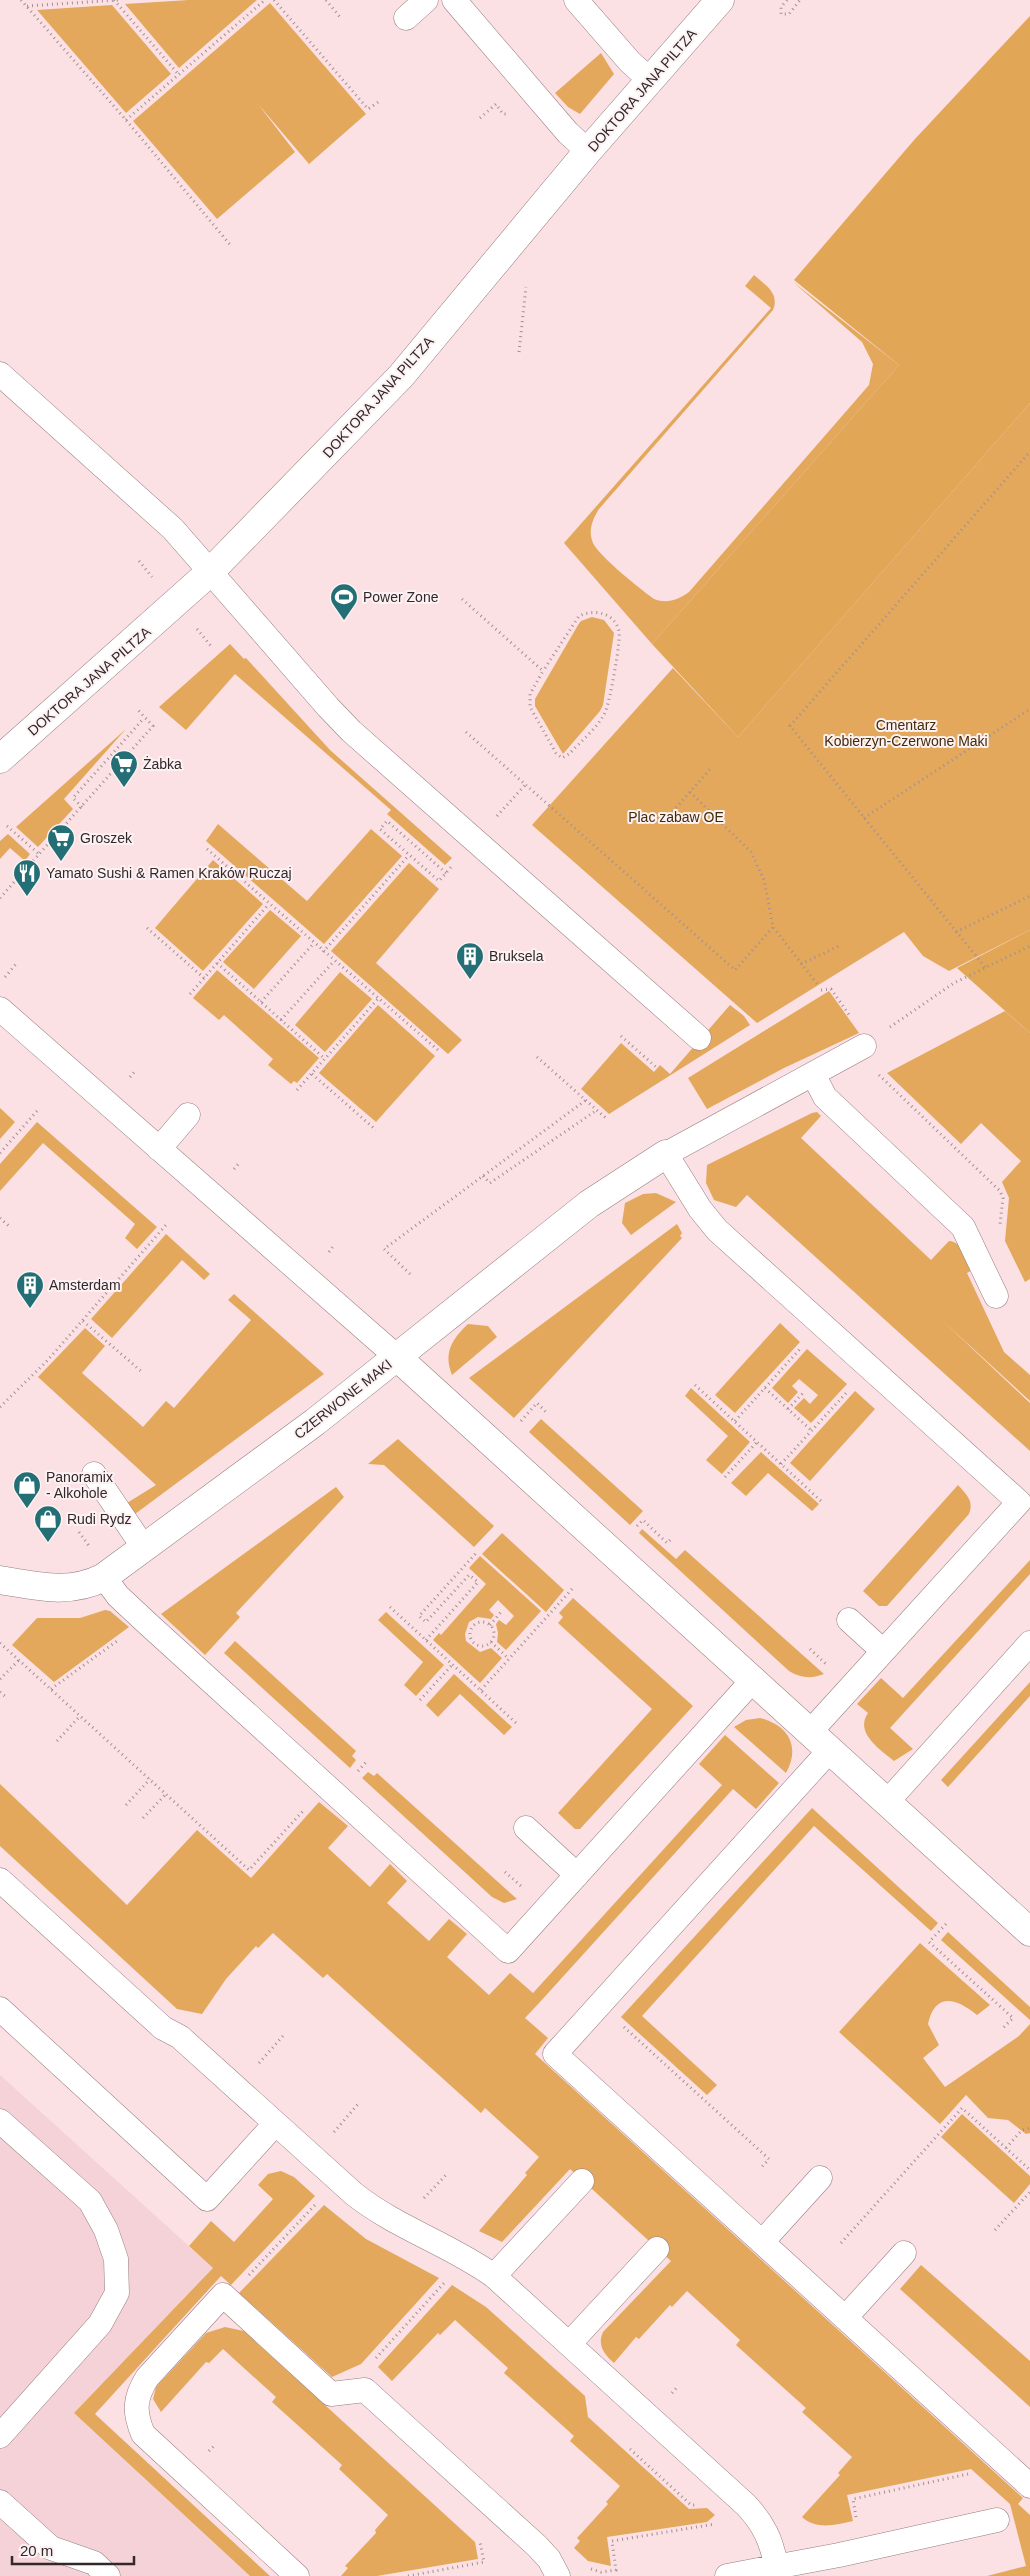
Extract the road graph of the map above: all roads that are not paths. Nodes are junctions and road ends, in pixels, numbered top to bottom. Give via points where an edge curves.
1 (426, 0) edge
2 (454, 0) edge
3 (576, 0) edge
4 (720, 0) edge
5 (406, 18) dead end
6 (650, 80) junction
7 (588, 151) junction
8 (0, 374) edge
9 (210, 572) junction
10 (0, 759) edge
11 (0, 1009) edge
12 (699, 1038) dead end
13 (867, 1044) road end
14 (814, 1076) junction
15 (188, 1115) dead end
16 (159, 1149) junction
17 (666, 1154) junction
18 (996, 1296) dead end
19 (397, 1357) junction
20 (94, 1474) dead end
21 (144, 1548) junction
22 (104, 1577) junction
23 (0, 1580) edge
24 (849, 1620) dead end
25 (1030, 1643) edge
26 (883, 1651) junction
27 (753, 1680) junction
28 (810, 1732) junction
29 (830, 1750) junction
30 (887, 1802) junction
31 (526, 1828) dead end
32 (577, 1875) junction
33 (0, 1880) edge
34 (1030, 1932) edge
35 (0, 2009) edge
36 (0, 2121) edge
37 (275, 2124) junction
38 (820, 2178) dead end
39 (582, 2181) dead end
40 (762, 2242) junction
41 (657, 2250) dead end
42 (904, 2253) dead end
43 (494, 2276) junction
44 (845, 2318) junction
45 (569, 2344) junction
46 (0, 2436) edge
47 (1030, 2486) edge
48 (0, 2502) edge
49 (997, 2520) dead end
50 (776, 2566) junction
51 (108, 2576) edge
52 (297, 2576) edge
53 (558, 2576) edge
54 (727, 2576) edge

1 - 5 lane
2 - 7 lane via 568,133
3 - 6 lane
4 - 6 street, DOKTORA JANA PILTZA
6 - 7 street, DOKTORA JANA PILTZA
7 - 9 street, DOKTORA JANA PILTZA via 401,376
8 - 9 lane via 173,529
9 - 10 street, DOKTORA JANA PILTZA
9 - 12 lane via 351,731
11 - 16 lane
13 - 14 lane
14 - 17 lane
14 - 18 lane via 825,1097 963,1227
15 - 16 lane
16 - 19 lane
17 - 19 street, CZERWONE MAKI via 589,1204
17 - 26 lane via 717,1230 1019,1502
19 - 21 street, CZERWONE MAKI
19 - 27 street
20 - 21 lane
21 - 22 street, CZERWONE MAKI
22 - 23 street, CZERWONE MAKI via 71,1588
22 - 32 lane via 118,1596 508,1951
24 - 26 lane
25 - 30 lane
26 - 28 lane
27 - 28 street
27 - 32 lane
28 - 29 street
29 - 30 street
29 - 40 lane via 555,2054
30 - 34 street
31 - 32 lane
33 - 37 lane via 163,2028 180,2037
35 - 37 lane via 207,2199
36 - 46 lane via 90,2201 106,2230 116,2259 117,2293 100,2324
37 - 43 lane via 383,2216
38 - 40 lane
39 - 43 lane
40 - 44 lane
41 - 45 lane
42 - 44 lane
43 - 45 lane
44 - 47 lane
45 - 50 lane via 759,2519 773,2549
48 - 51 lane via 51,2548 94,2564
49 - 50 lane
50 - 54 lane
52 - 53 lane via 143,2434 138,2421 134,2405 147,2378 223,2295 331,2394 365,2390 537,2546

